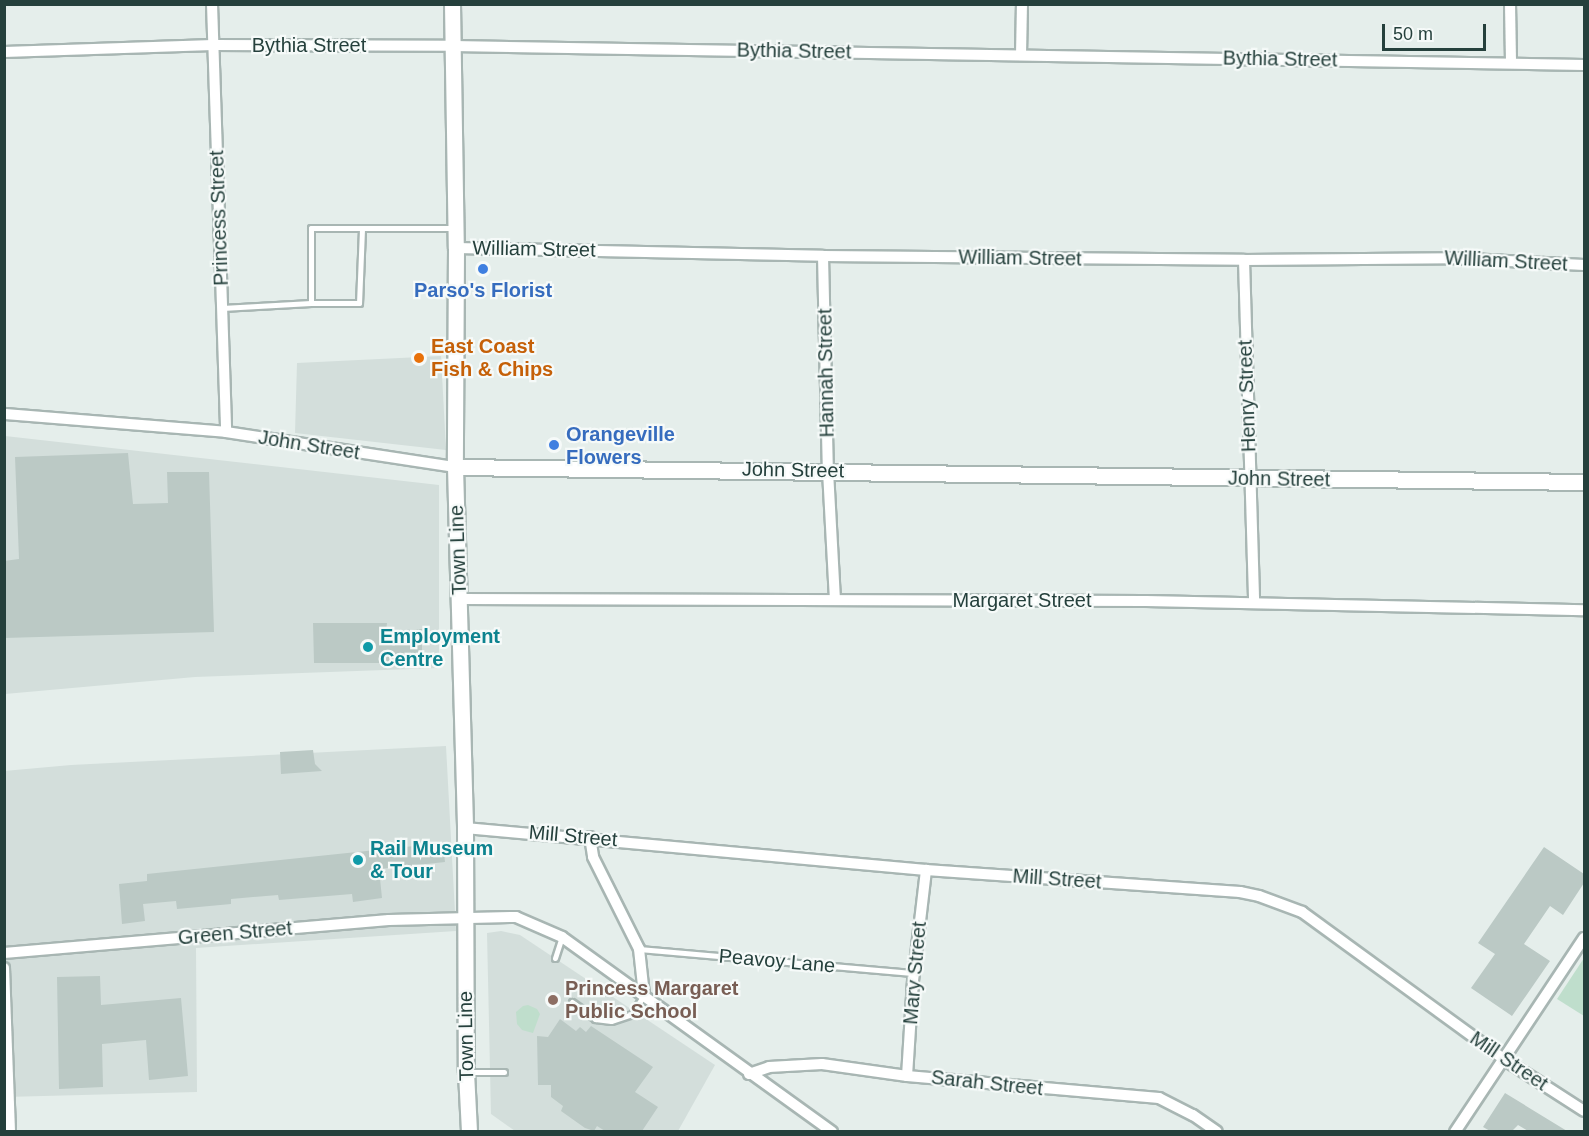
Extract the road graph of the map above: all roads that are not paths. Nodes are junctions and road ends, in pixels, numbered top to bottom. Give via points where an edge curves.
1 (212, 4) edge
2 (452, 4) edge
3 (1022, 4) edge
4 (1510, 4) edge
5 (213, 45) junction
6 (453, 46) junction
7 (4, 52) edge
8 (1021, 55) junction
9 (1511, 62) junction
10 (1584, 65) edge
11 (456, 228) junction
12 (362, 229) junction
13 (456, 248) junction
14 (823, 256) junction
15 (1244, 260) junction
16 (1584, 265) edge
17 (311, 303) junction
18 (222, 308) junction
19 (4, 414) edge
20 (226, 432) junction
21 (455, 467) junction
22 (828, 471) junction
23 (1250, 479) junction
24 (1584, 482) edge
25 (460, 599) junction
26 (835, 599) junction
27 (1254, 603) junction
28 (1584, 610) edge
29 (465, 828) junction
30 (590, 837) junction
31 (926, 870) junction
32 (465, 917) junction
33 (562, 937) junction
34 (1584, 938) edge
35 (639, 949) junction
36 (4, 953) edge
37 (555, 958) dead end
38 (4, 968) edge
39 (915, 973) junction
40 (644, 995) junction
41 (572, 1002) dead end
42 (1505, 1060) junction
43 (466, 1071) junction
44 (504, 1072) dead end
45 (749, 1074) junction
46 (907, 1076) junction
47 (1584, 1112) edge
48 (10, 1131) edge
49 (470, 1131) edge
50 (832, 1131) edge
51 (1217, 1131) edge
52 (1455, 1131) edge

1 - 5 street, Princess Street
2 - 6 main road, Town Line
3 - 8 street
4 - 9 street
5 - 6 street, Bythia Street
5 - 7 street, Bythia Street
5 - 18 street, Princess Street
6 - 8 street, Bythia Street
6 - 11 main road, Town Line
8 - 9 street, Bythia Street
9 - 10 street, Bythia Street
11 - 12 lane
11 - 13 main road, Town Line
12 - 17 lane via 359,303
12 - 17 lane via 310,228
13 - 14 street, William Street
13 - 21 main road, Town Line
14 - 15 street, William Street
14 - 22 street, Hannah Street
15 - 16 street, William Street via 1453,258
15 - 23 street, Henry Street
17 - 18 lane
18 - 20 street, Princess Street
19 - 20 street, John Street
20 - 21 street, John Street
21 - 22 main road, John Street
21 - 25 main road, Town Line
22 - 23 main road, John Street
22 - 26 street, Hannah Street
23 - 24 main road, John Street
23 - 27 street, Henry Street
25 - 26 street, Margaret Street
25 - 29 main road, Town Line
26 - 27 street, Margaret Street
27 - 28 street, Margaret Street
29 - 30 street, Mill Street
29 - 32 main road, Town Line
30 - 31 street, Mill Street
30 - 35 street via 593,857
31 - 39 street, Mary Street
31 - 42 street, Mill Street via 1240,892 1281,903 1302,912
32 - 33 street, Green Street via 516,917
32 - 36 street, Green Street
32 - 43 main road, Town Line
33 - 37 lane
33 - 40 street, Green Street
34 - 42 street
35 - 39 lane, Peavoy Lane
35 - 40 street
38 - 48 street
39 - 46 street, Mary Street
40 - 41 lane via 632,1014 611,1021 595,1019
40 - 45 street, Green Street
42 - 47 street, Mill Street
42 - 52 street
43 - 44 lane
43 - 49 main road, Town Line
45 - 46 street, Sarah Street via 769,1067 822,1064
45 - 50 street, Green Street
46 - 51 street, Sarah Street via 1159,1098

